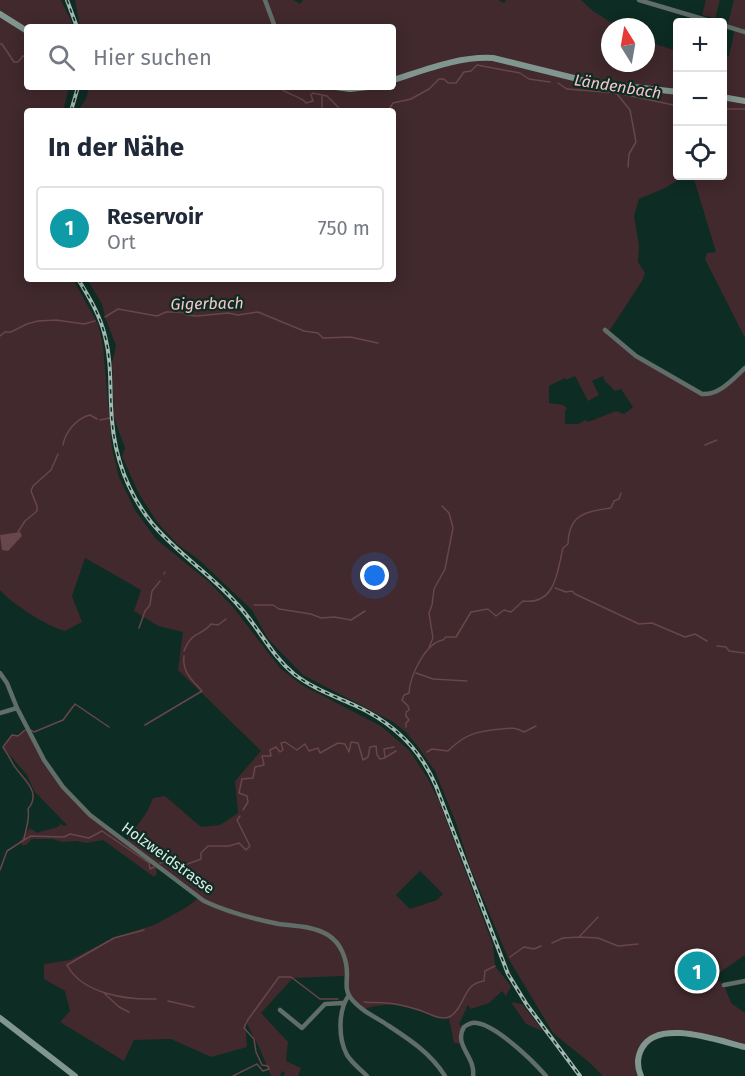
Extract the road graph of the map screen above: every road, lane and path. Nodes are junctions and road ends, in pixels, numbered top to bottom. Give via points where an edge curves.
1 (265, 0) edge
2 (639, 0) edge
3 (0, 14) edge
4 (699, 18) edge
5 (273, 24) edge
6 (727, 27) edge
7 (24, 29) edge
8 (745, 32) edge
9 (396, 79) edge
10 (673, 91) edge
11 (727, 98) edge
12 (745, 101) edge
13 (604, 330) dead end
14 (745, 368) edge
15 (0, 674) edge
16 (16, 708) junction
17 (0, 713) edge
18 (745, 981) edge
19 (724, 985) dead end
20 (349, 995) junction
21 (343, 1003) junction
22 (280, 1010) dead end
23 (0, 1018) edge
24 (745, 1047) edge
25 (75, 1076) edge
26 (366, 1076) edge
27 (445, 1076) edge
28 (473, 1076) edge
29 (546, 1076) edge
30 (641, 1076) edge

1 - 5 street
2 - 4 street
3 - 7 street
6 - 8 street
9 - 10 street via 479,57 590,82
11 - 12 street
13 - 14 street via 636,356 702,394 719,390
15 - 16 street, Holzweidstrasse
16 - 17 street
16 - 20 street, Holzweidstrasse via 53,774 90,815 204,901 232,912 311,928 330,936 343,953
18 - 19 street
20 - 21 street
20 - 27 street via 368,1013 421,1048
21 - 22 street via 325,1004 302,1028
21 - 26 street via 344,1046
23 - 25 street
24 - 30 street via 681,1033 658,1035 647,1041 640,1053
28 - 29 street via 473,1066 460,1035 465,1026 474,1023 508,1041

